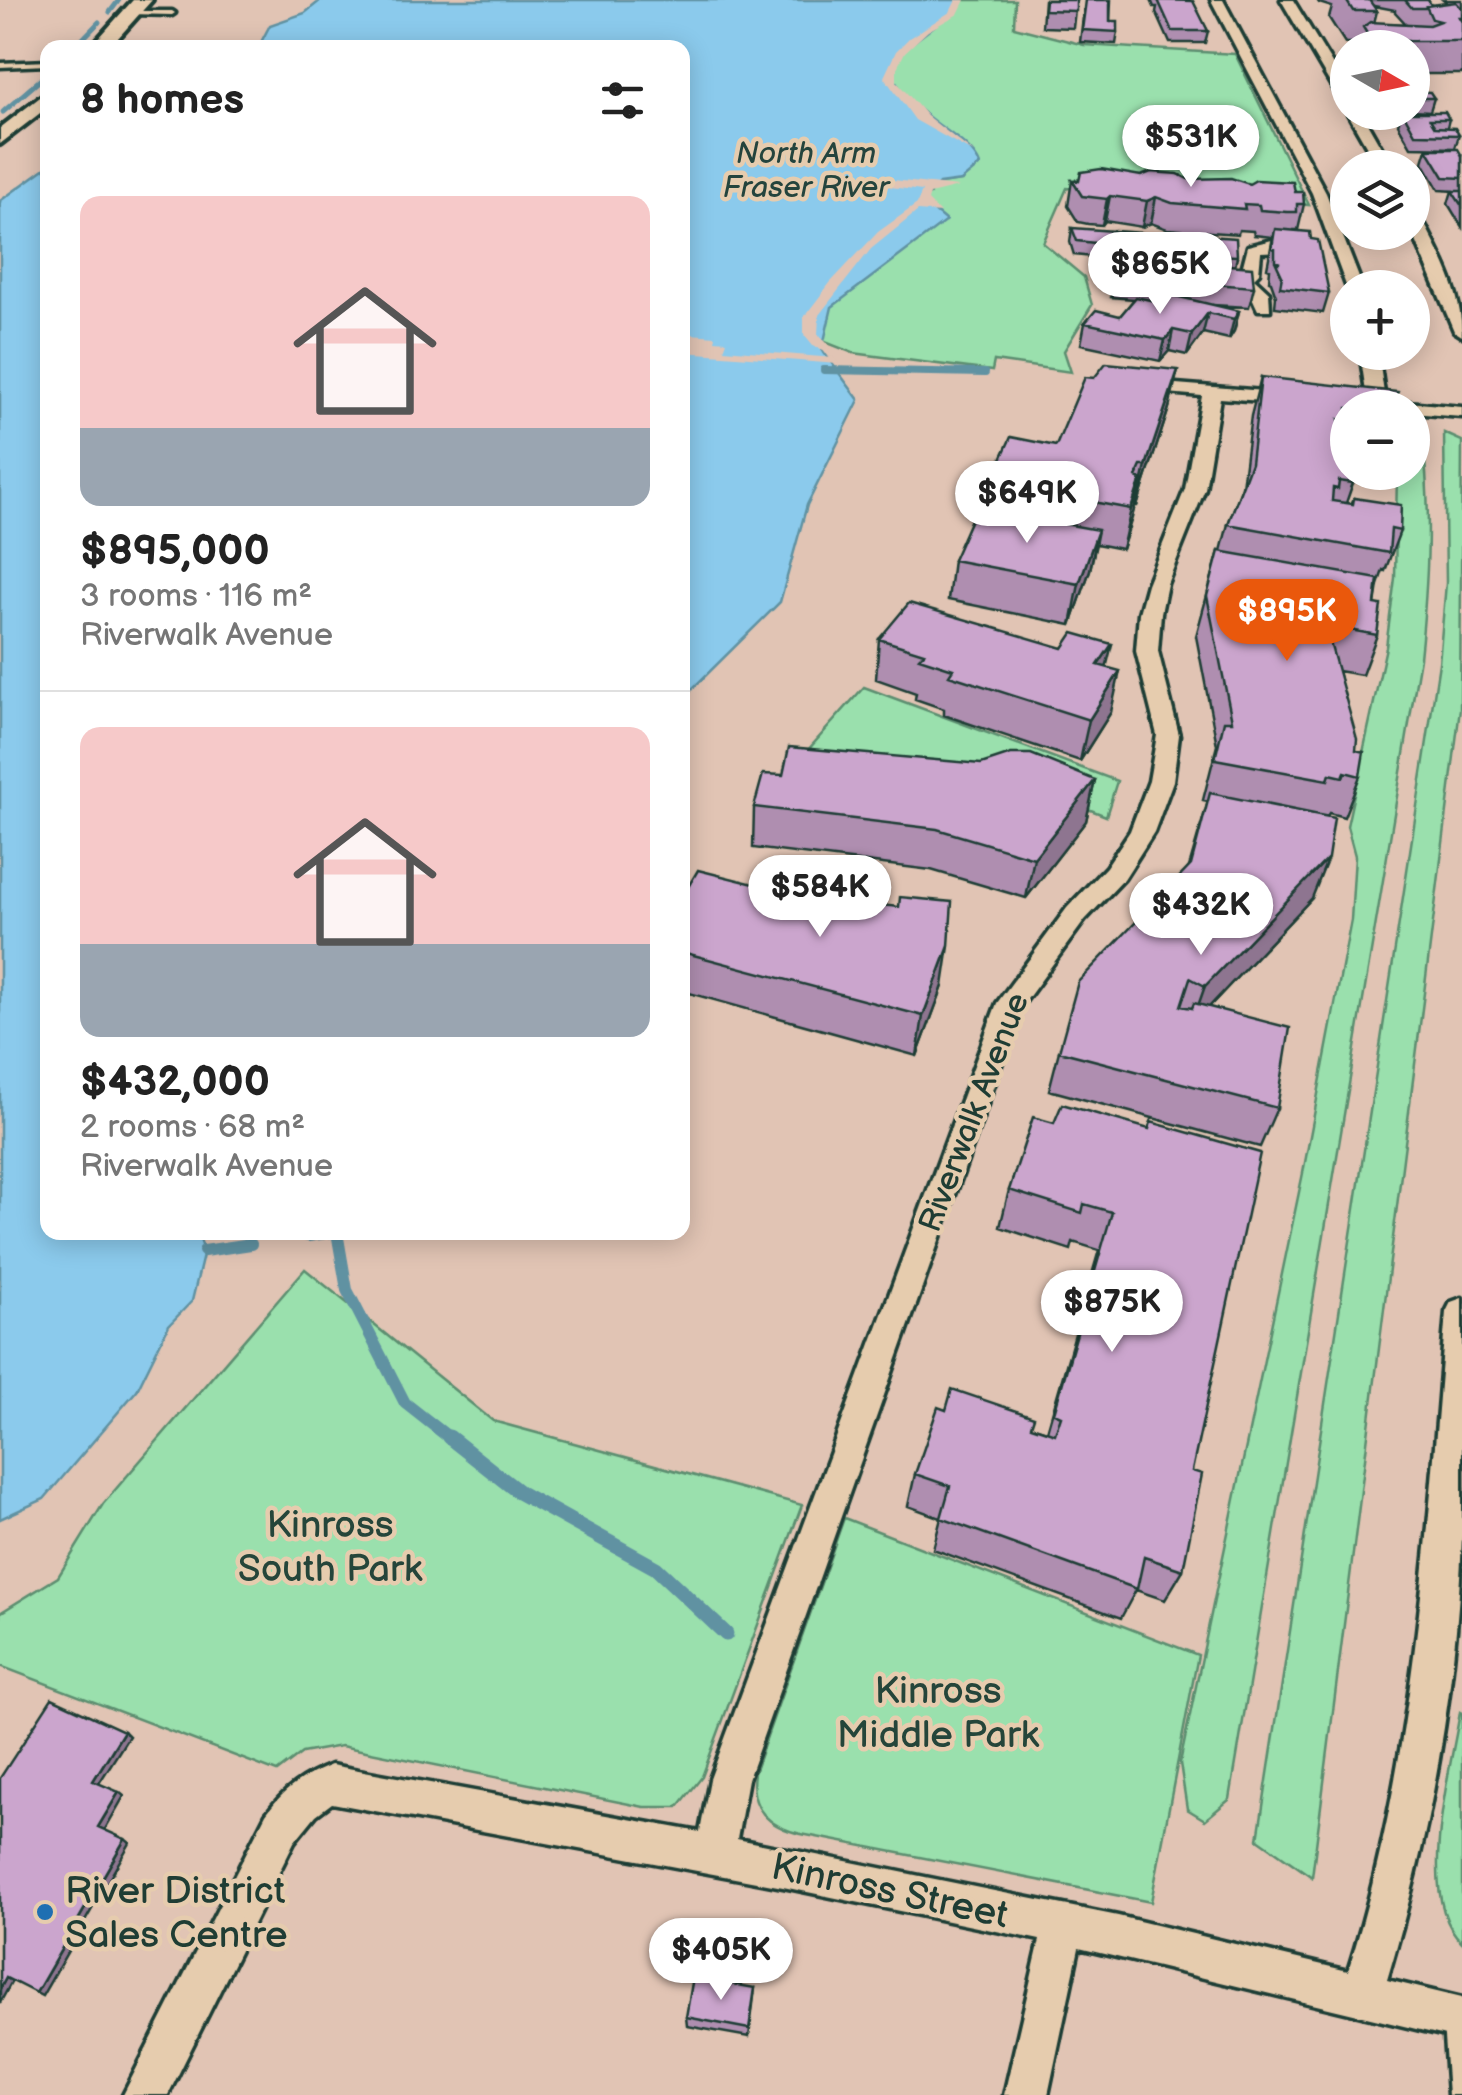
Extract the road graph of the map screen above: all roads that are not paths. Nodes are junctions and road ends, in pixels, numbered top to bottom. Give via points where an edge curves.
1 (1218, 0) edge
2 (1287, 0) edge
3 (138, 6) edge
4 (172, 13) dead end
5 (106, 40) edge
6 (40, 64) edge
7 (0, 66) edge
8 (1330, 72) edge
9 (40, 102) edge
10 (9, 122) edge
11 (0, 138) edge
12 (1330, 219) edge
13 (1330, 247) edge
14 (1430, 250) edge
15 (1098, 268) edge
16 (1171, 273) edge
17 (1208, 275) edge
18 (1244, 278) junction
19 (1264, 308) dead end
20 (1462, 331) edge
21 (1112, 384) edge
22 (1212, 392) junction
23 (1302, 399) edge
24 (1430, 409) edge
25 (1462, 412) edge
26 (1462, 1312) edge
27 (715, 1854) junction
28 (1064, 1926) junction
29 (1362, 1998) junction
30 (1458, 2018) edge
31 (144, 2095) edge
32 (1026, 2095) edge
33 (1459, 2095) edge

1 - 12 street
2 - 8 street
3 - 4 lane
3 - 5 street
6 - 7 lane
9 - 10 street
10 - 11 street
13 - 18 street via 1264,245 1254,249
14 - 20 street
15 - 16 street
17 - 18 street
18 - 19 street via 1261,292
21 - 22 street
22 - 23 street
22 - 27 street, Riverwalk Avenue via 1195,489 1150,613 1148,651 1168,735 1161,781 1142,832 1115,874 1010,1002 730,1779
24 - 25 street
26 - 29 street via 1426,1708 1386,1926
27 - 28 street, Kinross Street
27 - 31 street, Kinross Street via 349,1785 314,1790 280,1828
28 - 29 street, Kinross Street
28 - 32 street
29 - 30 street, Kinross Street
30 - 33 lane

